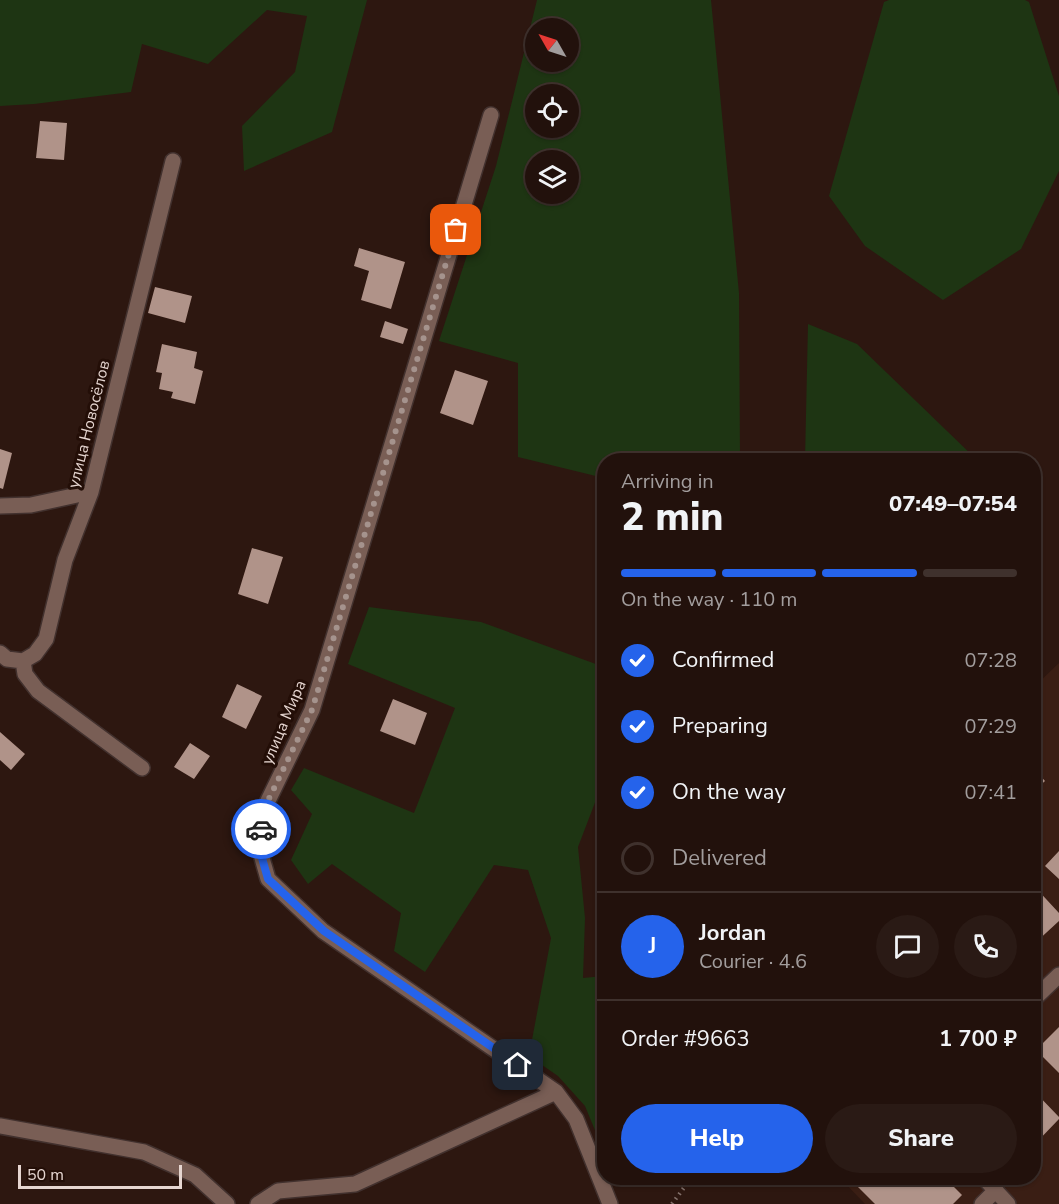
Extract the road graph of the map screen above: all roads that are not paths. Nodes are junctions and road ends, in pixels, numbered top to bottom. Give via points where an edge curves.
1 (491, 115) dead end
2 (173, 161) dead end
3 (90, 492) junction
4 (0, 506) edge
5 (0, 653) edge
6 (23, 661) junction
7 (142, 768) dead end
8 (1059, 975) edge
9 (1041, 992) edge
10 (556, 1092) junction
11 (0, 1126) edge
12 (597, 1172) edge
13 (602, 1185) edge
14 (991, 1185) edge
15 (996, 1190) junction
16 (227, 1204) edge
17 (258, 1204) edge
18 (610, 1204) edge
19 (982, 1204) edge
20 (1008, 1204) edge

1 - 10 street, улица Мира via 312,710 264,809 258,844 268,879 324,931
2 - 3 street, улица Новосёлов
3 - 4 street via 31,505
3 - 6 street, улица Новосёлов via 65,560 46,639 36,654
5 - 6 street via 7,659
6 - 7 street via 26,674 38,691
8 - 9 street
10 - 12 street, улица Мира via 576,1119
10 - 17 street via 356,1184 278,1191
11 - 16 street via 144,1152 195,1175
13 - 18 street, улица Мира
14 - 15 street
15 - 19 street
15 - 20 street

